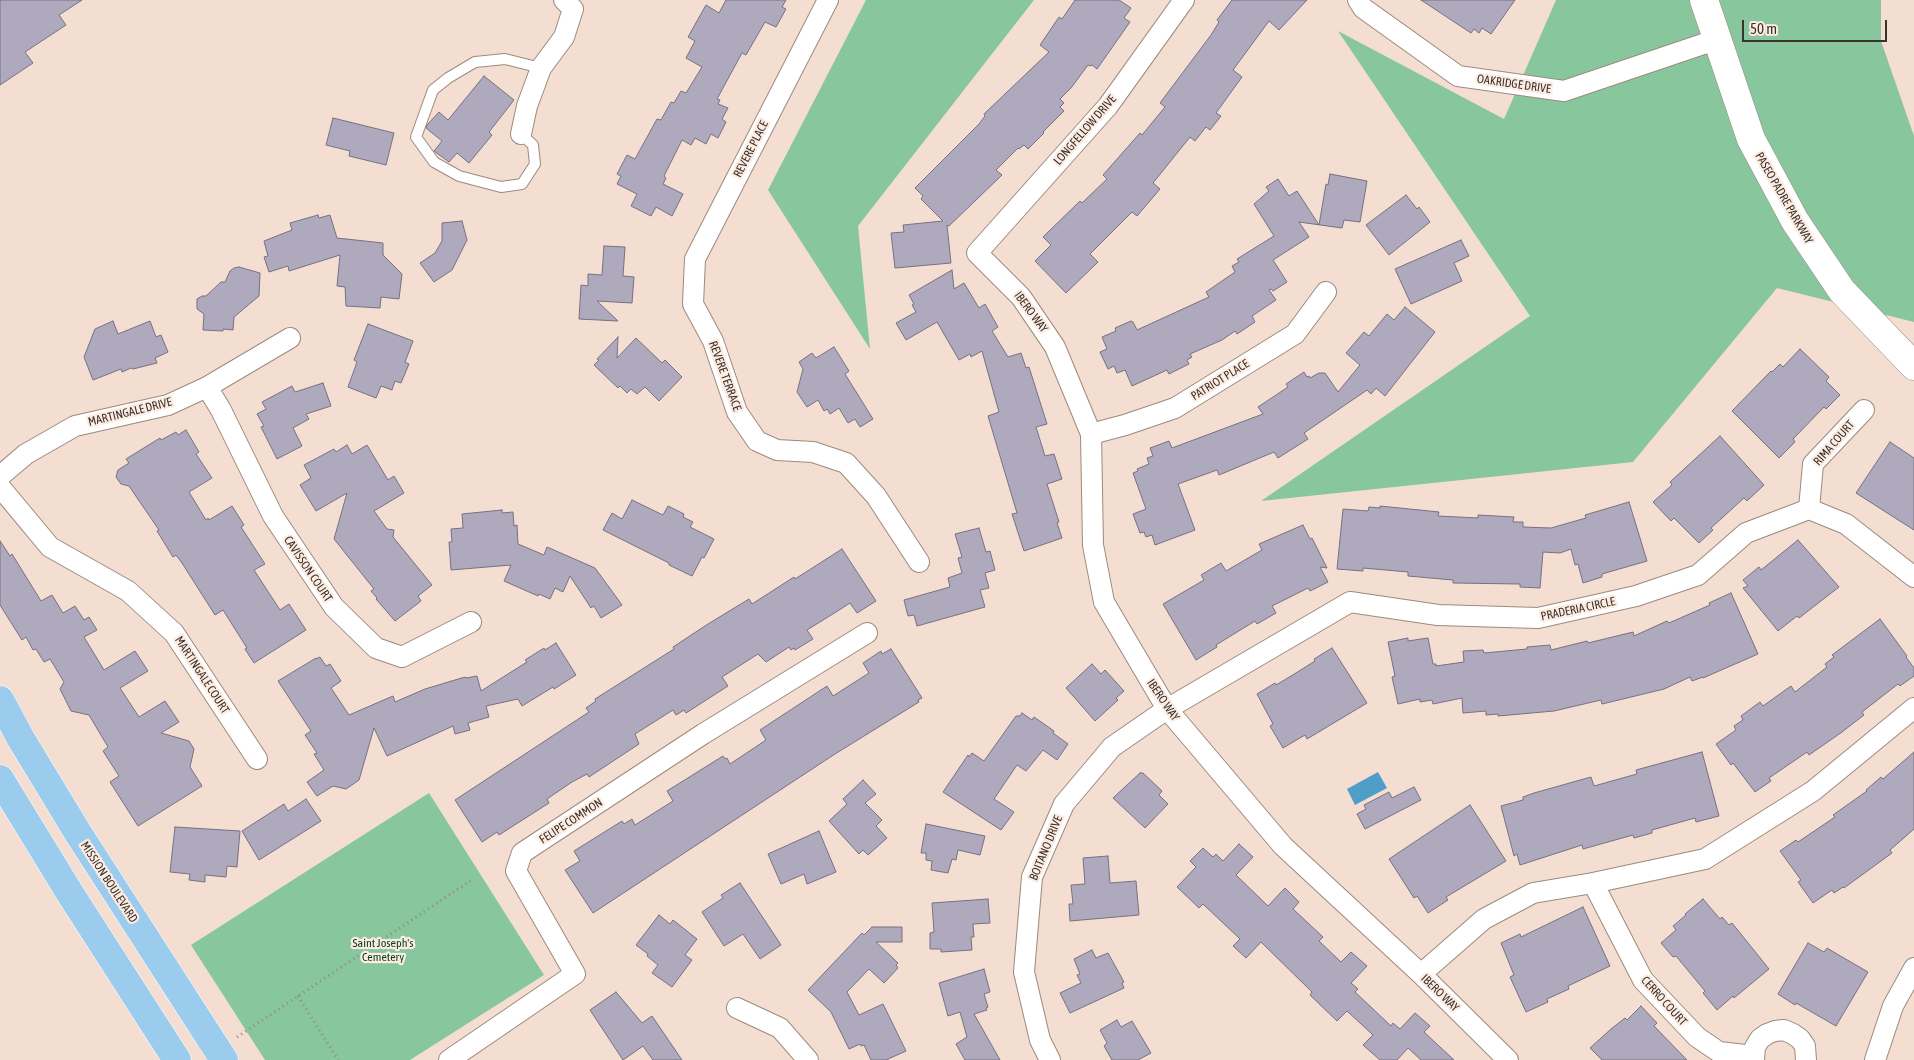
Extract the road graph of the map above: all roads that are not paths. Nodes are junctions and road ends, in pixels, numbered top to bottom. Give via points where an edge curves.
1 (564, 0) edge
2 (828, 0) edge
3 (1184, 0) edge
4 (1358, 0) edge
5 (1704, 0) edge
6 (1718, 39) junction
7 (541, 68) junction
8 (521, 134) joint
9 (977, 253) joint
10 (1326, 292) dead end
11 (693, 304) joint
12 (290, 338) dead end
13 (1914, 366) edge
14 (207, 387) junction
15 (1864, 410) dead end
16 (1091, 434) junction
17 (0, 476) edge
18 (0, 487) edge
19 (1809, 509) junction
20 (919, 562) dead end
21 (1914, 577) edge
22 (471, 622) dead end
23 (867, 633) dead end
24 (0, 700) edge
25 (1914, 708) edge
26 (1167, 709) junction
27 (257, 759) dead end
28 (0, 779) edge
29 (1593, 883) junction
30 (1914, 968) edge
31 (1421, 974) junction
32 (737, 1008) dead end
33 (1754, 1058) edge
34 (177, 1060) edge
35 (224, 1060) edge
36 (448, 1060) edge
37 (808, 1060) edge
38 (1050, 1060) edge
39 (1508, 1060) edge
40 (1806, 1060) edge
41 (1875, 1060) edge

1 - 7 street via 573,9 564,37
2 - 11 street, REVERE PLACE via 695,259
3 - 9 street, LONGFELLOW DRIVE via 1108,106
4 - 6 street, OAKRIDGE DRIVE via 1363,8 1458,76 1564,91
5 - 6 main road, PASEO PADRE PARKWAY
6 - 13 main road, PASEO PADRE PARKWAY via 1751,139 1795,221 1842,291
7 - 8 street
7 - 8 lane via 504,59 475,62 433,90 416,137 434,162 459,176 501,187 522,184 535,164 533,145
9 - 16 street, IBERO WAY via 1021,296 1056,347
10 - 16 street, PATRIOT PLACE via 1295,334 1174,408
11 - 20 street, REVERE TERRACE via 713,340 737,412 757,441 777,450 813,452 846,463 876,496
12 - 14 street, MARTINGALE DRIVE
14 - 17 street, MARTINGALE DRIVE via 168,405 75,426 26,454
14 - 22 street, CAVISSON COURT via 272,516 334,607 376,648 402,658
15 - 19 street, RIMA COURT via 1813,464
16 - 26 street, IBERO WAY via 1094,545 1104,602
18 - 27 street, MARTINGALE COURT via 50,547 128,590 174,633
19 - 21 street via 1846,524
19 - 26 street, PRADERIA CIRCLE via 1746,533 1698,575 1636,596 1538,618 1438,616 1350,602
23 - 36 street, FELIPE COMMON via 703,734 522,853 516,872 575,974
24 - 35 main road, MISSION BOULEVARD via 78,834
25 - 29 street via 1813,791 1705,858
26 - 31 street, IBERO WAY via 1283,846
26 - 38 street, BOITANO DRIVE via 1112,747 1064,804 1032,877 1024,972 1040,1040
28 - 34 main road
29 - 31 street via 1533,893 1484,919
29 - 33 street, CERRO COURT via 1642,980 1697,1037 1719,1052
30 - 41 street via 1893,1006
31 - 39 street, IBERO WAY
32 - 37 street via 780,1028
33 - 40 street, CERRO COURT via 1760,1039 1784,1030 1800,1039

